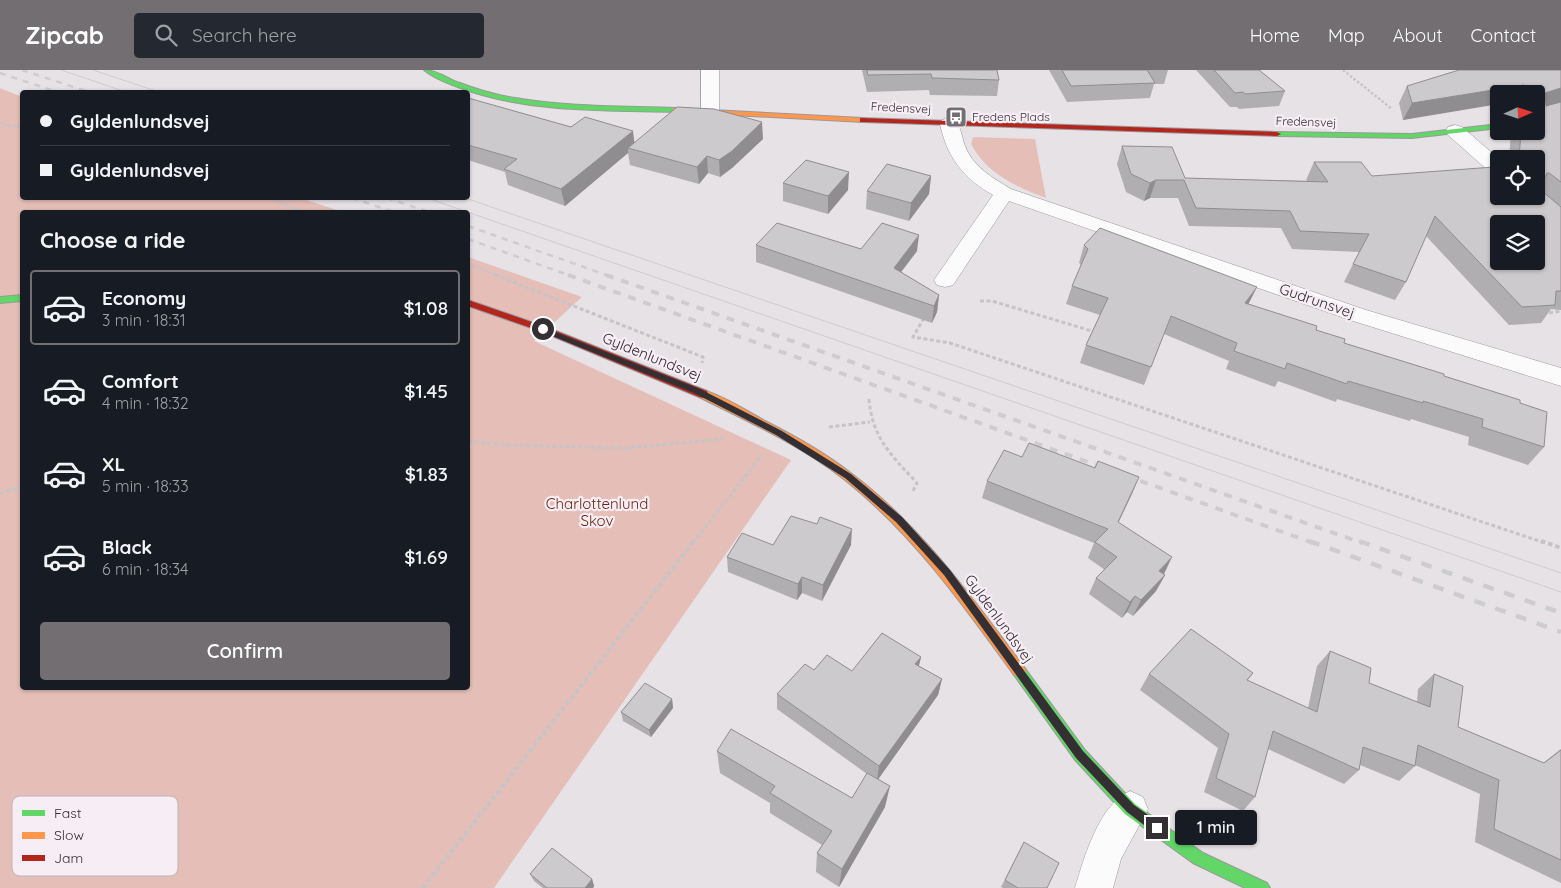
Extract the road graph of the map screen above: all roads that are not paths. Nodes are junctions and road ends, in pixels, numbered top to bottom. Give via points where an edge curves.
1 (428, 70) edge
2 (710, 70) edge
3 (710, 112) junction
4 (949, 124) junction
5 (1490, 127) edge
6 (1455, 131) junction
7 (1490, 162) edge
8 (1004, 193) junction
9 (945, 280) road end
10 (20, 298) edge
11 (0, 300) edge
12 (470, 304) edge
13 (1561, 377) edge
14 (1130, 809) junction
15 (1094, 888) edge
16 (1262, 888) edge

1 - 3 street, Fredensvej via 470,89 507,99
2 - 3 street
3 - 4 street, Fredensvej
4 - 6 street, Fredensvej via 1337,136 1412,136
4 - 8 street via 954,146 963,164 978,178
5 - 6 street, Fredensvej
6 - 7 street
8 - 9 street
8 - 13 street, Gudrunsvej via 1367,318
10 - 11 street
12 - 14 street, Gyldenlundsvej via 543,329 697,391 779,433 848,476 899,520 947,572 1080,755
14 - 15 street via 1104,852
14 - 16 street, Gyldenlundsvej via 1198,858

